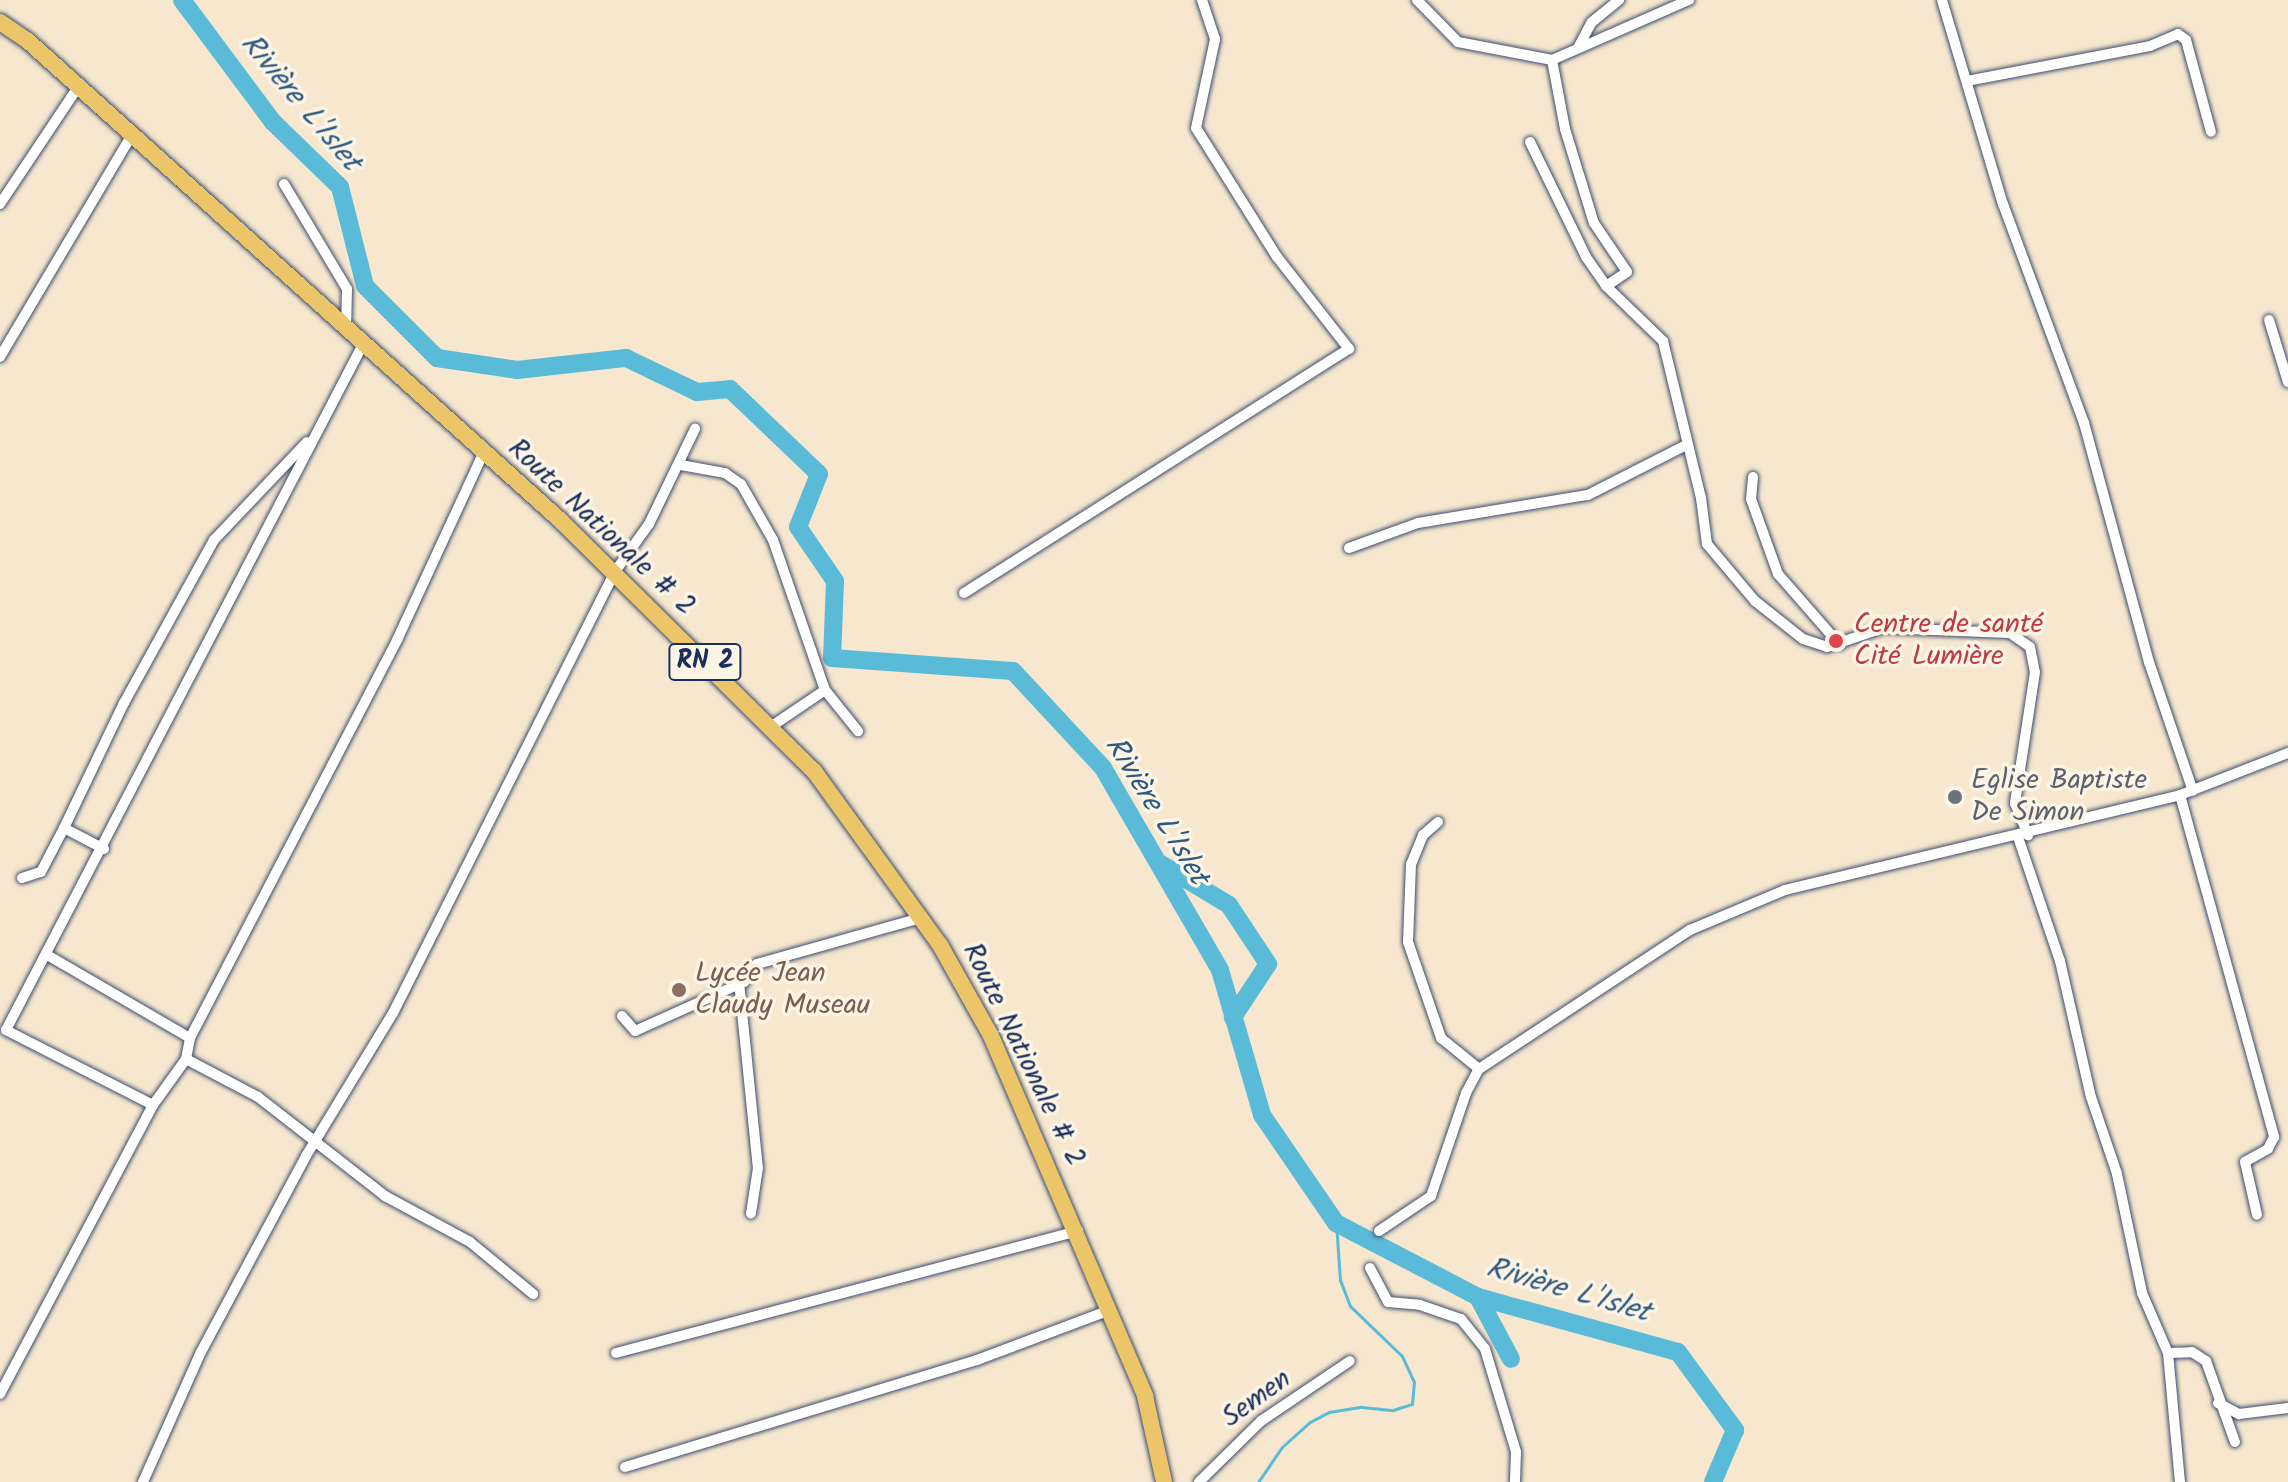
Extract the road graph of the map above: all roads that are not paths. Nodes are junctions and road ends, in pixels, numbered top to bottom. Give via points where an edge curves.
1 (1202, 0) edge
2 (1417, 0) edge
3 (1619, 0) edge
4 (1689, 0) edge
5 (1942, 0) edge
6 (0, 22) edge
7 (1579, 46) junction
8 (1552, 60) junction
9 (1967, 81) junction
10 (78, 87) junction
11 (2211, 132) dead end
12 (131, 136) junction
13 (1530, 142) dead end
14 (284, 184) dead end
15 (0, 204) edge
16 (1606, 286) junction
17 (2269, 320) dead end
18 (345, 331) junction
19 (362, 346) junction
20 (0, 357) edge
21 (2287, 376) edge
22 (695, 429) dead end
23 (308, 441) junction
24 (1684, 446) junction
25 (483, 454) junction
26 (681, 465) junction
27 (1753, 477) dead end
28 (1349, 548) dead end
29 (614, 573) junction
30 (964, 593) dead end
31 (1840, 645) junction
32 (825, 690) junction
33 (772, 726) junction
34 (858, 731) dead end
35 (2288, 753) edge
36 (2193, 791) junction
37 (2180, 795) junction
38 (1438, 822) dead end
39 (64, 828) junction
40 (2023, 836) junction
41 (104, 849) junction
42 (22, 878) dead end
43 (921, 918) junction
44 (49, 956) junction
45 (739, 982) junction
46 (622, 1016) dead end
47 (190, 1038) junction
48 (186, 1059) junction
49 (1479, 1069) junction
50 (153, 1105) junction
51 (315, 1141) junction
52 (751, 1213) dead end
53 (2257, 1215) dead end
54 (1078, 1231) junction
55 (1379, 1231) dead end
56 (1370, 1268) dead end
57 (533, 1294) dead end
58 (1110, 1310) junction
59 (616, 1353) dead end
60 (2168, 1353) junction
61 (1350, 1361) dead end
62 (0, 1394) edge
63 (2218, 1403) junction
64 (2288, 1408) edge
65 (2235, 1442) dead end
66 (625, 1467) dead end
67 (143, 1482) edge
68 (1164, 1482) edge
69 (1199, 1482) edge
70 (1515, 1482) edge
71 (2180, 1482) edge

1 - 30 street via 1215,39 1196,128 1277,257 1349,349
2 - 8 street via 1458,42
3 - 7 street via 1592,22
4 - 7 street
5 - 9 street
6 - 10 main road, Route Nationale # 2 / RN 2
7 - 8 street
8 - 16 street via 1565,129 1594,223 1627,272
9 - 11 street via 2150,46 2178,34 2186,40
9 - 36 street via 2003,204 2084,423 2149,662
10 - 12 main road, Route Nationale # 2 / RN 2
10 - 15 street
12 - 18 main road, Route Nationale # 2 / RN 2
12 - 20 street
13 - 16 street via 1586,257
14 - 18 street via 347,289
16 - 24 street via 1663,341 1680,400
17 - 21 street
18 - 19 main road, Route Nationale # 2 / RN 2
19 - 23 street
19 - 25 main road, Route Nationale # 2 / RN 2
22 - 26 street
23 - 39 street via 237,512 193,570
23 - 41 street
24 - 28 street via 1588,495 1418,523
24 - 31 street via 1701,498 1707,544 1755,601 1803,639 1827,647
25 - 29 main road, Route Nationale # 2 / RN 2
25 - 47 street via 397,640
26 - 29 street
26 - 32 street via 725,473 741,484 773,540
27 - 31 street via 1751,499 1778,574
29 - 33 main road, Route Nationale # 2 / RN 2
29 - 51 street via 393,1013
31 - 40 street via 1883,628 2022,637 2035,672 2015,803
32 - 33 street
32 - 34 street
33 - 43 main road, Route Nationale # 2 / RN 2 via 814,771
35 - 36 street
36 - 37 street
37 - 40 street
37 - 53 street via 2274,1137 2268,1149 2245,1162
38 - 49 street via 1423,835 1411,864 1408,942 1441,1038
39 - 41 street
39 - 42 street via 41,872
40 - 49 street via 1938,850 1785,890 1690,930
40 - 60 street via 2060,961 2091,1097 2117,1174 2142,1293
41 - 44 street
43 - 45 street via 757,964
43 - 54 main road, Route Nationale # 2 / RN 2 via 991,1036
44 - 47 street
44 - 50 street via 6,1030
45 - 46 street via 635,1031
45 - 52 street via 758,1168
47 - 48 street
48 - 50 street
48 - 51 street via 258,1097
49 - 55 street via 1431,1196
50 - 62 street
51 - 57 street via 385,1196 470,1242
51 - 67 street via 201,1352
54 - 58 main road, Route Nationale # 2 / RN 2
54 - 59 street
56 - 70 street via 1388,1302 1420,1305 1461,1319 1485,1349 1516,1452
58 - 66 street via 977,1360
58 - 68 main road, Route Nationale # 2 / RN 2 via 1145,1396
60 - 63 street via 2192,1352 2206,1361
60 - 71 street
61 - 69 street, Semen via 1261,1421
63 - 64 street via 2239,1414
63 - 65 street

